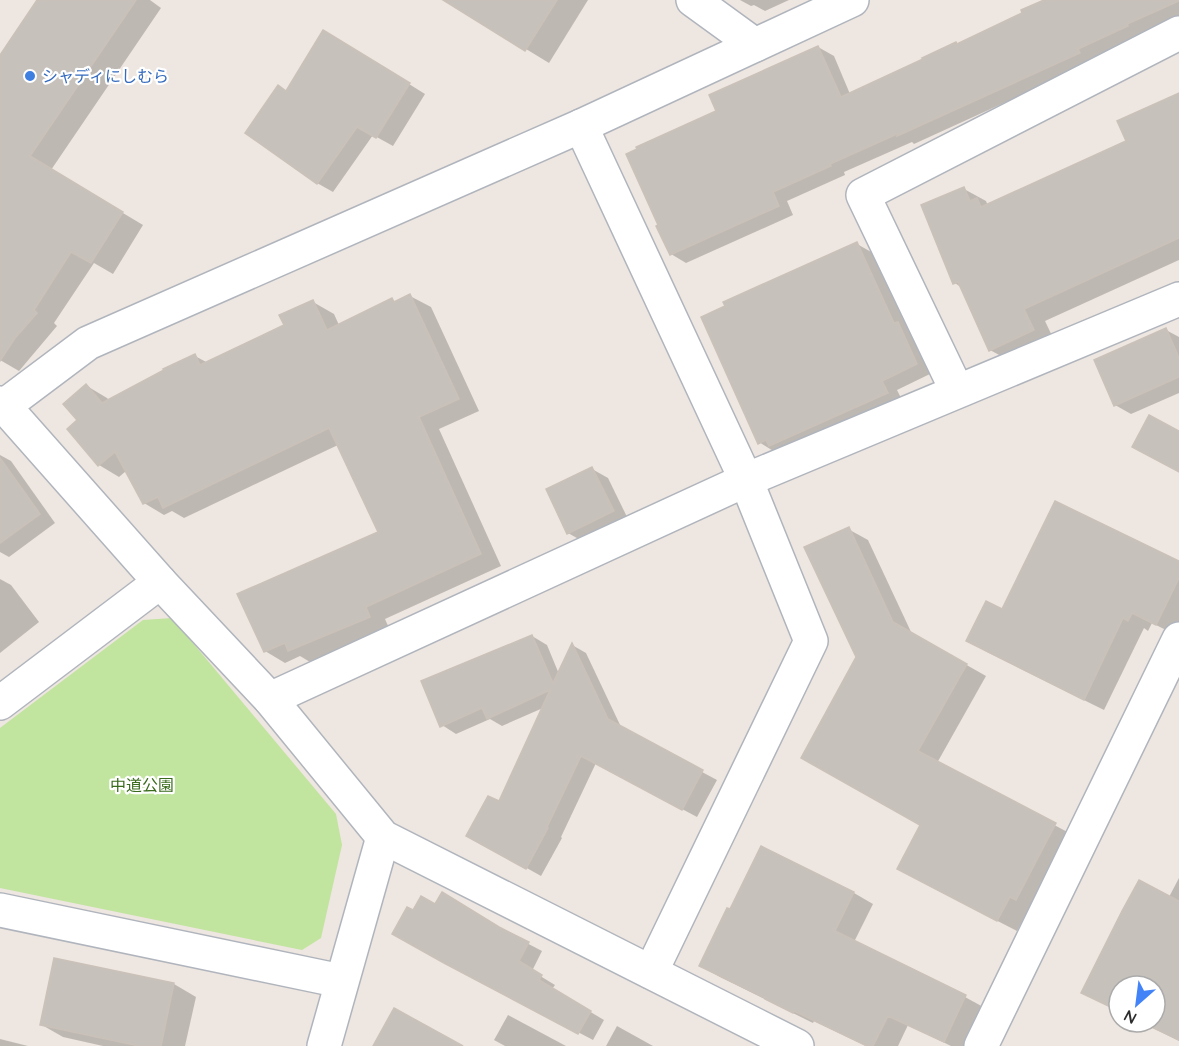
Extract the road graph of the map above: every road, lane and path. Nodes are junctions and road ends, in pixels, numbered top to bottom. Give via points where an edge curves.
1 (693, 0) edge
2 (852, 0) edge
3 (1179, 33) edge
4 (755, 45) junction
5 (581, 126) junction
6 (1179, 299) edge
7 (957, 391) junction
8 (2, 406) edge
9 (746, 480) junction
10 (160, 582) junction
11 (1179, 639) edge
12 (270, 699) junction
13 (0, 703) edge
14 (383, 837) junction
15 (0, 910) edge
16 (651, 972) junction
17 (341, 981) junction
18 (324, 1046) edge
19 (797, 1046) edge
20 (981, 1046) edge

1 - 4 street
2 - 4 street
3 - 7 street via 864,195
4 - 5 street
5 - 8 street via 88,343
5 - 9 street
6 - 7 street
7 - 9 street
8 - 10 street
9 - 12 street
9 - 16 street via 811,641
10 - 12 street
10 - 13 street
11 - 20 street
12 - 14 street
14 - 16 street
14 - 17 street
15 - 17 street
16 - 19 street
17 - 18 street

